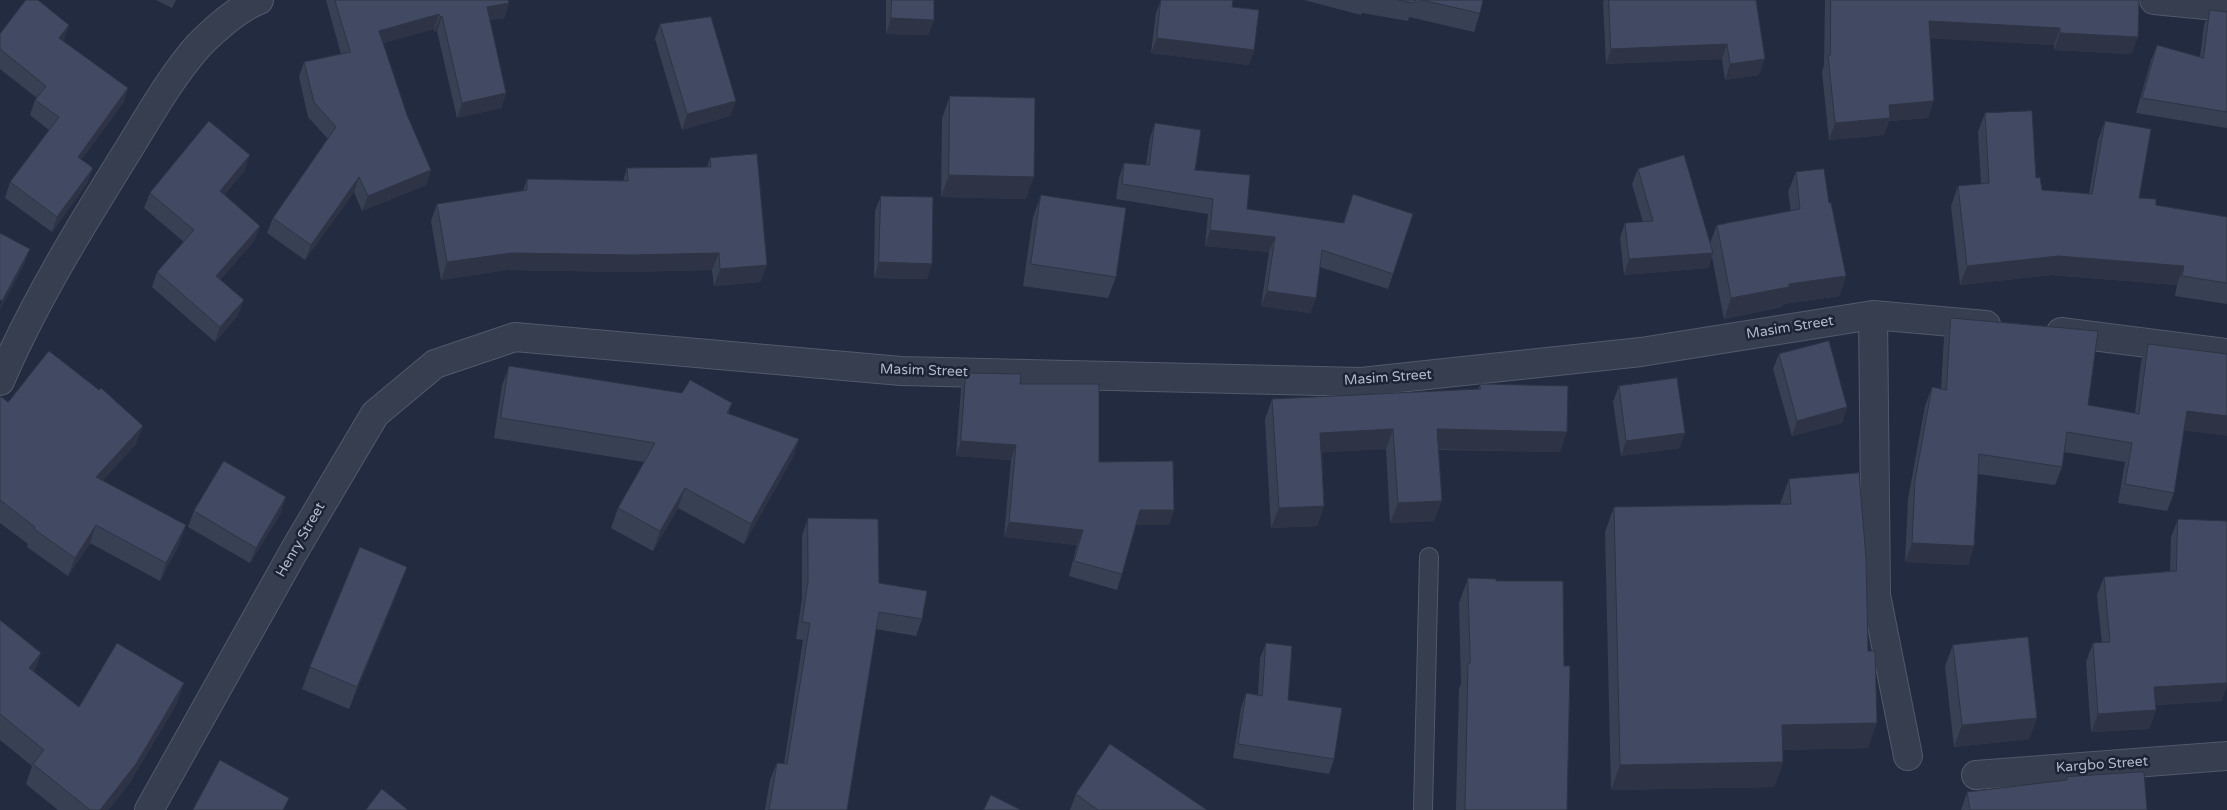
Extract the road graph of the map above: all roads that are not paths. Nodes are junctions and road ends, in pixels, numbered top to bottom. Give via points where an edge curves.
1 (259, 0) edge
2 (2154, 0) edge
3 (2227, 7) edge
4 (1873, 315) junction
5 (2012, 328) edge
6 (2041, 330) edge
7 (515, 337) joint
8 (2227, 353) edge
9 (0, 381) edge
10 (1429, 557) dead end
11 (1908, 756) dead end
12 (2227, 756) edge
13 (1976, 775) dead end
14 (150, 810) edge
15 (1423, 810) edge

1 - 9 street via 244,6 200,45 162,96 80,228 22,331
2 - 3 street
4 - 5 street, Masim Street
4 - 7 street, Masim Street via 1641,352 1361,382 901,371
4 - 11 street via 1876,595
6 - 8 street
7 - 14 street, Henry Street via 435,364 375,414 294,551
10 - 15 lane
12 - 13 street, Kargbo Street

